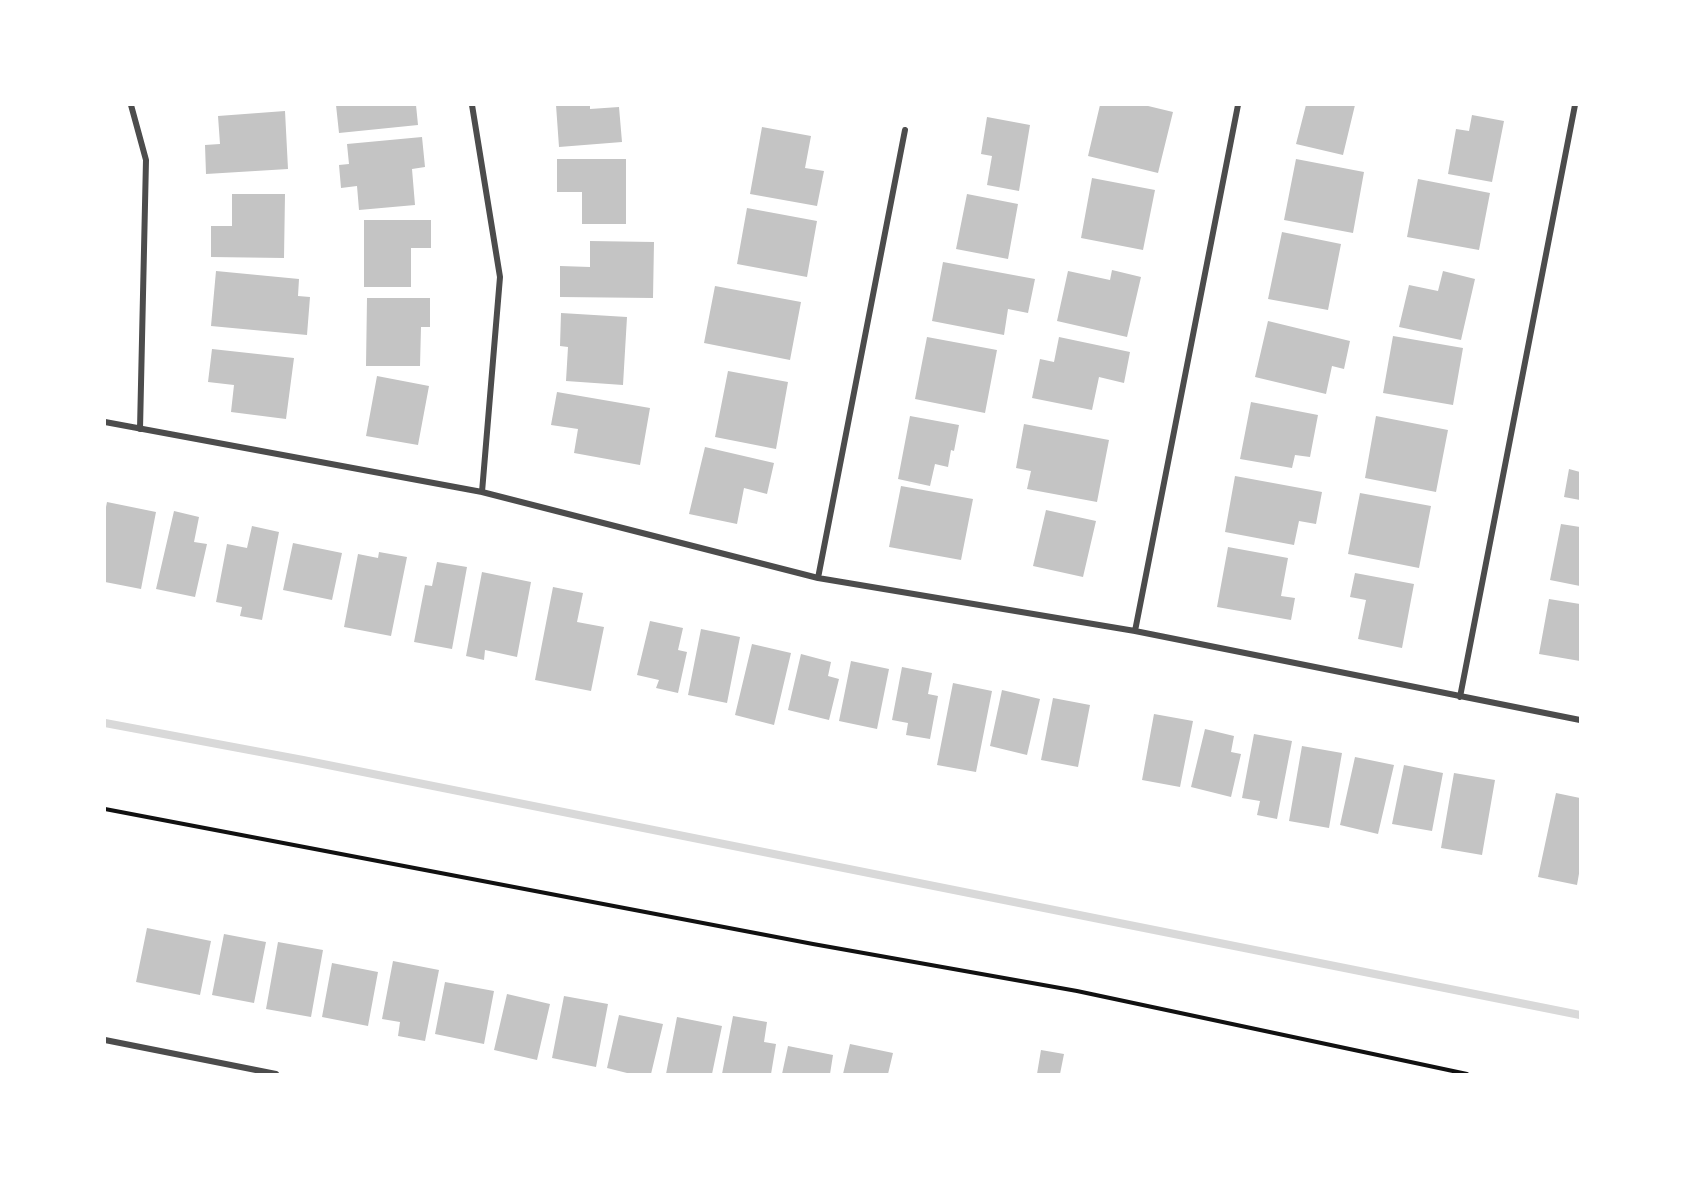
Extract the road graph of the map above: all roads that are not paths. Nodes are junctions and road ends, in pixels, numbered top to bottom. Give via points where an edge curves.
1 (131, 105) edge
2 (472, 105) edge
3 (1238, 105) edge
4 (1575, 105) edge
5 (905, 130) dead end
6 (105, 422) edge
7 (140, 429) junction
8 (482, 492) junction
9 (818, 578) junction
10 (1135, 631) junction
11 (1460, 697) junction
12 (1580, 720) edge
13 (105, 1040) edge
14 (276, 1074) edge

1 - 7 street via 146,160
2 - 8 street via 500,277
3 - 10 street
4 - 11 street
5 - 9 street
6 - 7 street
7 - 8 street
8 - 9 street
9 - 10 street
10 - 11 street
11 - 12 street
13 - 14 street

